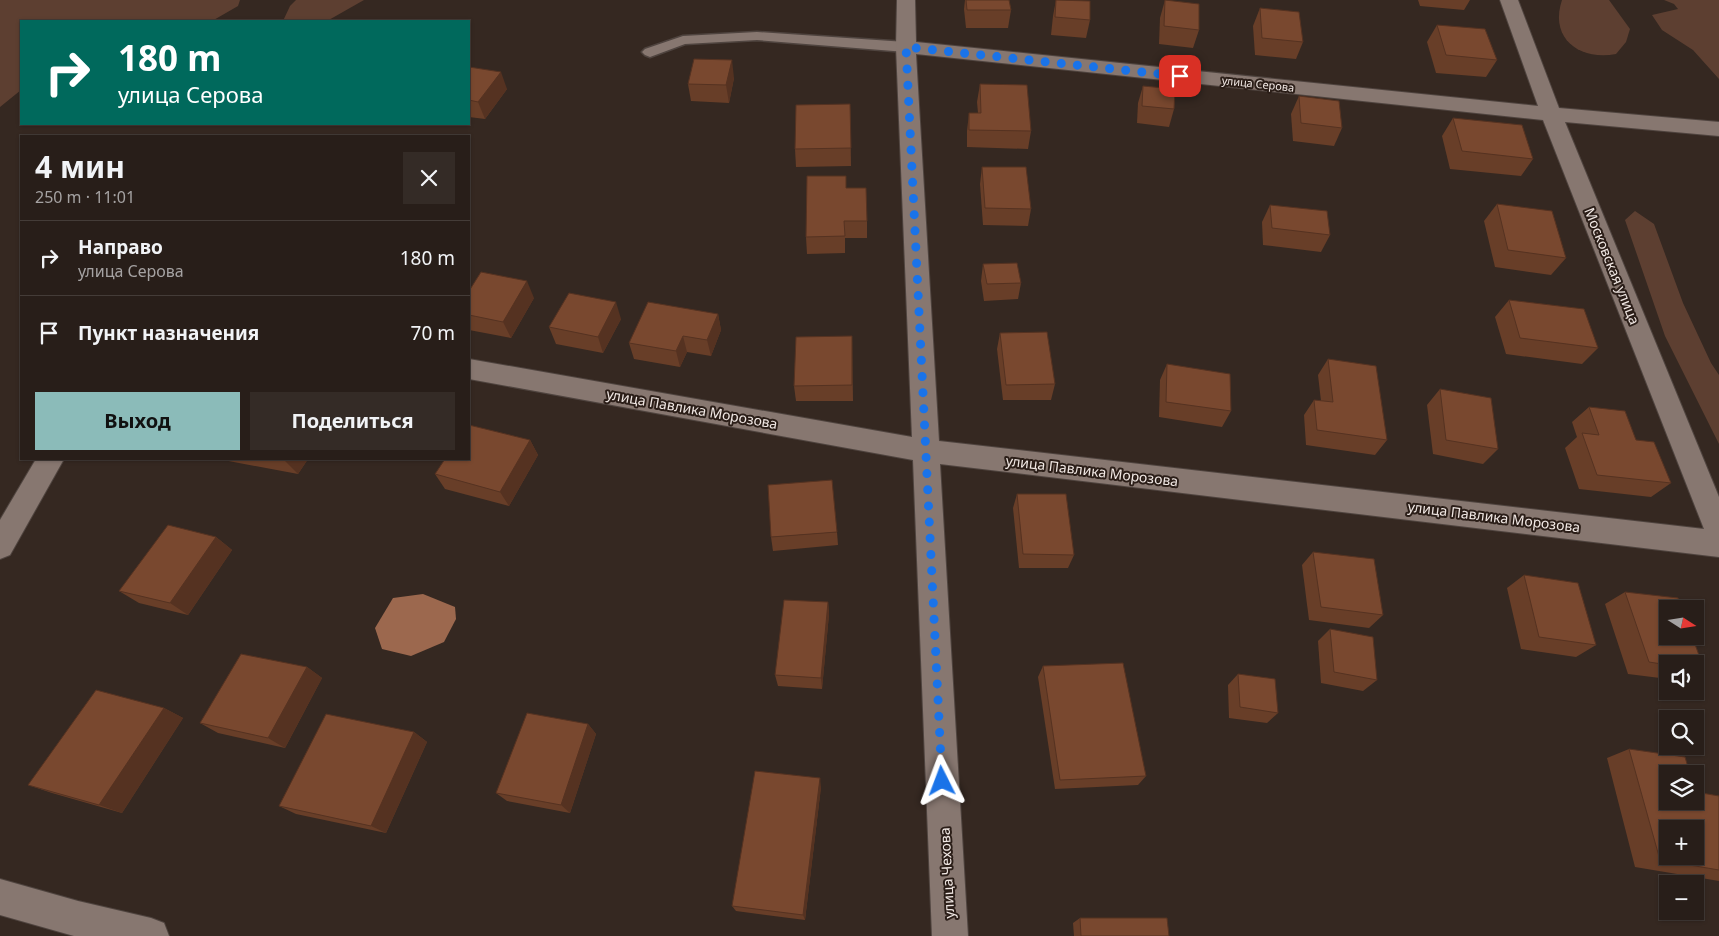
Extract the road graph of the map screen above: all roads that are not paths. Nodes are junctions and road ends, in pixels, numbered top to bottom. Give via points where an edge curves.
1 (906, 0) edge
2 (1509, 0) edge
3 (906, 47) junction
4 (650, 52) dead end
5 (1551, 114) junction
6 (1719, 129) edge
7 (470, 369) edge
8 (925, 451) junction
9 (49, 460) edge
10 (1719, 532) edge
11 (1719, 544) edge
12 (0, 546) edge
13 (0, 897) edge
14 (151, 936) edge
15 (950, 936) edge

1 - 3 street, улица Чехова
2 - 5 street, Московская улица
3 - 4 lane via 757,36 682,40
3 - 5 street, улица Серова
3 - 8 street, улица Чехова
5 - 6 street, улица Серова
5 - 10 street, Московская улица
7 - 8 street, улица Павлика Морозова
8 - 11 street, улица Павлика Морозова
8 - 15 street, улица Чехова
9 - 12 street
13 - 14 street

